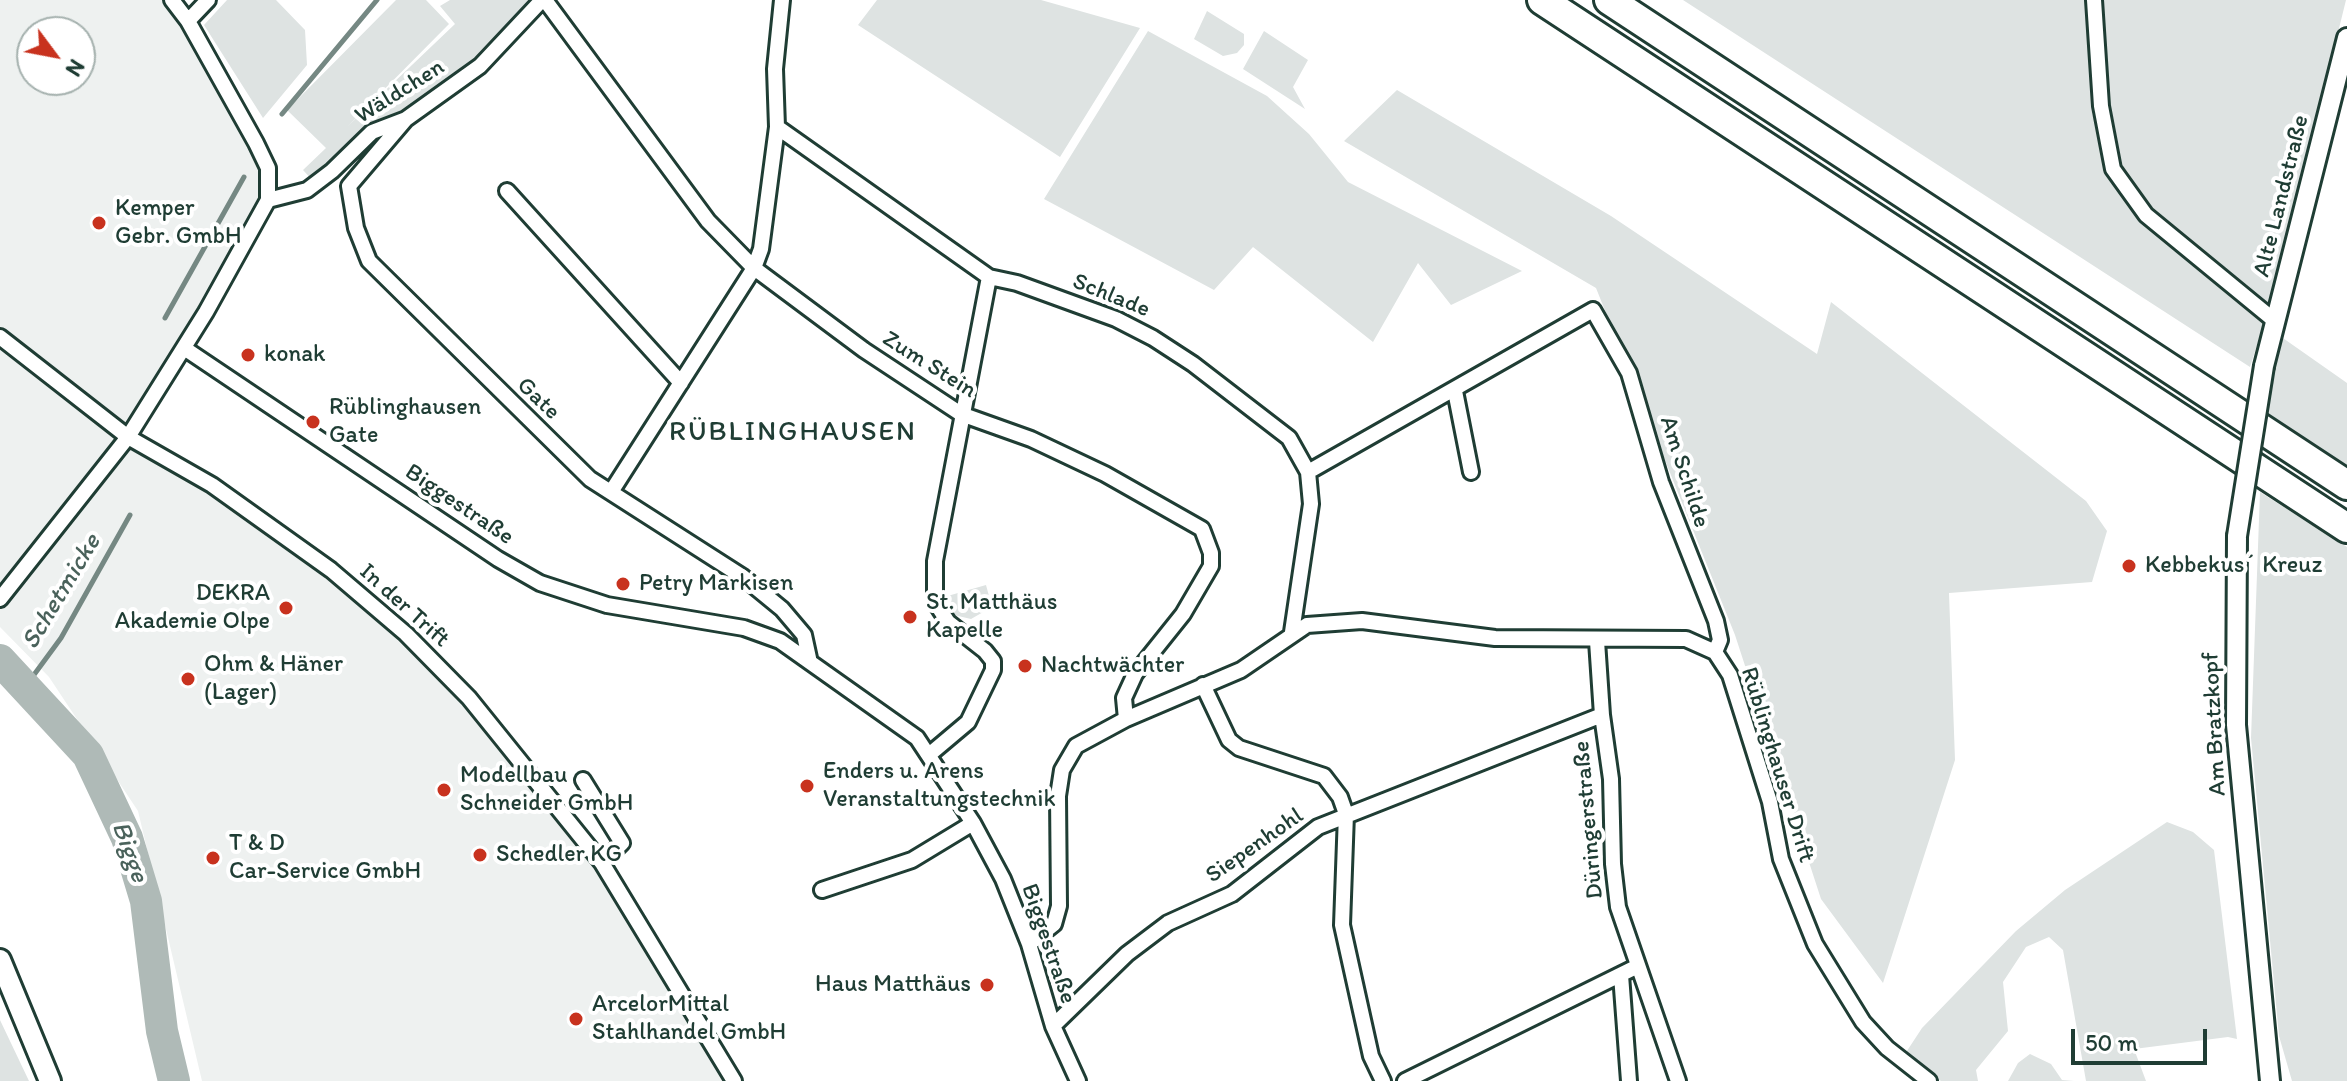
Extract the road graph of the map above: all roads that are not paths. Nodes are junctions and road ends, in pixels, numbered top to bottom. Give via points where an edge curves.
1 (172, 0) edge
2 (208, 0) edge
3 (544, 0) edge
4 (782, 0) edge
5 (1542, 0) edge
6 (1609, 0) edge
7 (2094, 0) edge
8 (188, 21) junction
9 (2347, 38) edge
10 (406, 119) junction
11 (777, 127) junction
12 (507, 191) dead end
13 (268, 200) junction
14 (754, 268) junction
15 (989, 277) junction
16 (2275, 321) junction
17 (0, 337) edge
18 (184, 348) junction
19 (2264, 366) joint
20 (681, 383) junction
21 (1455, 391) junction
22 (961, 414) junction
23 (128, 437) junction
24 (1308, 472) junction
25 (1471, 472) dead end
26 (2347, 485) edge
27 (611, 492) junction
28 (2347, 528) edge
29 (1, 598) edge
30 (1292, 632) junction
31 (1597, 641) junction
32 (1715, 652) junction
33 (809, 658) junction
34 (1203, 685) junction
35 (1602, 715) junction
36 (1126, 719) junction
37 (930, 754) junction
38 (583, 780) dead end
39 (1346, 814) junction
40 (973, 823) junction
41 (602, 863) junction
42 (822, 890) dead end
43 (1029, 944) junction
44 (0, 960) edge
45 (1638, 966) junction
46 (1621, 975) junction
47 (1053, 1026) junction
48 (50, 1081) edge
49 (734, 1081) edge
50 (1078, 1081) edge
51 (1383, 1081) edge
52 (1405, 1081) edge
53 (1629, 1081) edge
54 (1678, 1081) edge
55 (1929, 1081) edge
56 (2266, 1081) edge

1 - 8 street
2 - 8 street
3 - 10 street, Wäldchen via 480,66
3 - 14 street, Zum Stein via 708,221
4 - 11 street via 775,69
5 - 28 highway
6 - 26 highway
7 - 16 street via 2101,106 2113,169 2146,215
8 - 13 street via 268,168
9 - 16 street, Alte Landstraße
10 - 13 street, Wäldchen via 372,132 307,190
10 - 27 street, Gate via 349,186 356,228 369,261 590,479
11 - 14 street
11 - 15 street, Schlade
12 - 20 street
13 - 18 street
14 - 20 street
14 - 22 street, Zum Stein
15 - 22 street
15 - 24 street, Schlade via 1116,319 1153,338 1289,438
16 - 19 street, Alte Landstraße
17 - 23 street, In der Trift
18 - 23 street
18 - 33 street, Biggestraße via 540,583 607,605 744,628
19 - 56 street, Am Bratzkopf, bridge via 2237,536 2236,725
20 - 27 street
21 - 24 street
21 - 25 street
21 - 32 street, Am Schilde via 1593,310 1629,373 1661,482 1716,621 1720,640
22 - 36 street, Zum Stein via 1044,445 1202,529 1211,566 1183,614 1130,682 1124,698
22 - 37 street via 935,561 935,602 948,622 985,651 993,670 968,722
23 - 29 street
23 - 41 street, In der Trift via 270,526 406,634 469,698
24 - 30 street, Schlade via 1309,535
27 - 33 street, Gate via 743,577 782,609 804,635
30 - 31 street, Rüblinghauser Drift via 1307,625 1349,621 1495,638
30 - 34 street, Rüblinghauser Drift via 1241,670
31 - 32 street, Rüblinghauser Drift via 1686,639
31 - 35 street, Düringerstraße
32 - 55 street, Rüblinghauser Drift via 1730,675 1770,802 1781,859 1815,944 1863,1022
33 - 37 street, Biggestraße via 917,738
34 - 36 street, Rüblinghauser Drift
34 - 39 street via 1229,740 1251,754 1324,776
35 - 39 street, Siepenhohl
35 - 45 street, Düringerstraße via 1618,907
36 - 43 street, Rüblinghauser Drift via 1076,746 1062,770 1059,906 1054,924
37 - 40 street, Biggestraße
38 - 41 street via 622,843
39 - 47 street, Siepenhohl via 1299,838 1232,894 1168,923 1127,954
39 - 51 street via 1342,925 1369,1046
40 - 42 street via 912,860
40 - 43 street, Biggestraße
41 - 49 street, In der Trift
43 - 47 street, Biggestraße
44 - 48 main road
45 - 46 street
45 - 54 street, Düringerstraße
46 - 52 street
46 - 53 street
47 - 50 street, Biggestraße

